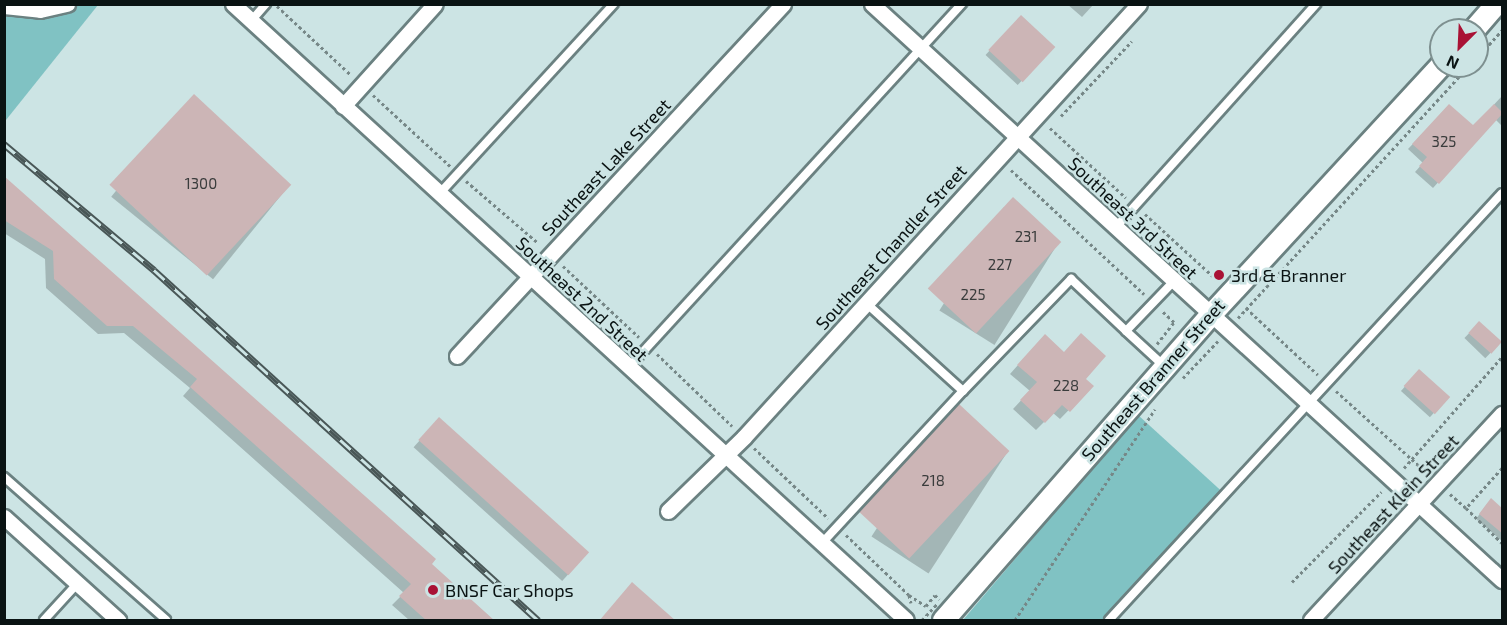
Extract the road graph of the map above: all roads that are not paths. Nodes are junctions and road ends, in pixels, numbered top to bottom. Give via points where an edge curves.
1 (67, 4) edge
2 (233, 4) edge
3 (266, 4) edge
4 (435, 4) edge
5 (614, 4) edge
6 (783, 4) edge
7 (872, 4) edge
8 (962, 4) edge
9 (1139, 4) edge
10 (1316, 4) edge
11 (1496, 4) edge
12 (4, 6) edge
13 (1484, 18) edge
14 (251, 21) junction
15 (921, 49) junction
16 (1429, 78) edge
17 (343, 105) junction
18 (1018, 136) junction
19 (439, 194) junction
20 (1503, 194) edge
21 (1115, 228) junction
22 (530, 277) junction
23 (1173, 282) junction
24 (866, 303) junction
25 (1210, 315) junction
26 (1126, 331) junction
27 (457, 356) dead end
28 (1157, 360) junction
29 (628, 368) junction
30 (963, 391) junction
31 (1310, 405) junction
32 (1503, 414) edge
33 (727, 455) junction
34 (4, 477) edge
35 (1418, 505) junction
36 (668, 511) dead end
37 (4, 517) edge
38 (822, 543) junction
39 (1503, 580) edge
40 (77, 584) junction
41 (944, 605) edge
42 (913, 614) edge
43 (44, 621) edge
44 (118, 621) edge
45 (166, 621) edge
46 (1109, 621) edge
47 (1311, 621) edge

1 - 12 street via 40,10
2 - 14 street, Southeast 2nd Street
3 - 14 lane
4 - 17 street
5 - 19 lane
6 - 22 street, Southeast Lake Street
7 - 15 street, Southeast 3rd Street
8 - 15 lane
9 - 18 street, Southeast Chandler Street
10 - 21 lane
11 - 13 main road
14 - 17 street, Southeast 2nd Street
15 - 18 street, Southeast 3rd Street
15 - 29 lane
16 - 25 main road, Southeast Branner Street
17 - 19 street, Southeast 2nd Street
18 - 21 street, Southeast 3rd Street
18 - 24 street, Southeast Chandler Street
19 - 22 street, Southeast 2nd Street
20 - 31 lane
21 - 23 street, Southeast 3rd Street
22 - 27 street, Southeast Lake Street
22 - 29 street, Southeast 2nd Street
23 - 25 street, Southeast 3rd Street
23 - 26 lane
24 - 30 lane
24 - 33 street, Southeast Chandler Street
25 - 28 main road, Southeast Branner Street
25 - 31 street, Southeast 3rd Street
26 - 28 lane
26 - 30 lane via 1071,279
28 - 41 main road, Southeast Branner Street
29 - 33 street, Southeast 2nd Street
30 - 38 lane
31 - 35 street, Southeast 3rd Street
31 - 46 lane
32 - 35 street, Southeast Klein Street
33 - 36 street, Southeast Chandler Street
33 - 38 street, Southeast 2nd Street
34 - 45 lane
35 - 39 street, Southeast 3rd Street
35 - 47 street, Southeast Klein Street
37 - 40 street
38 - 42 street, Southeast 2nd Street
40 - 43 lane
40 - 44 street

